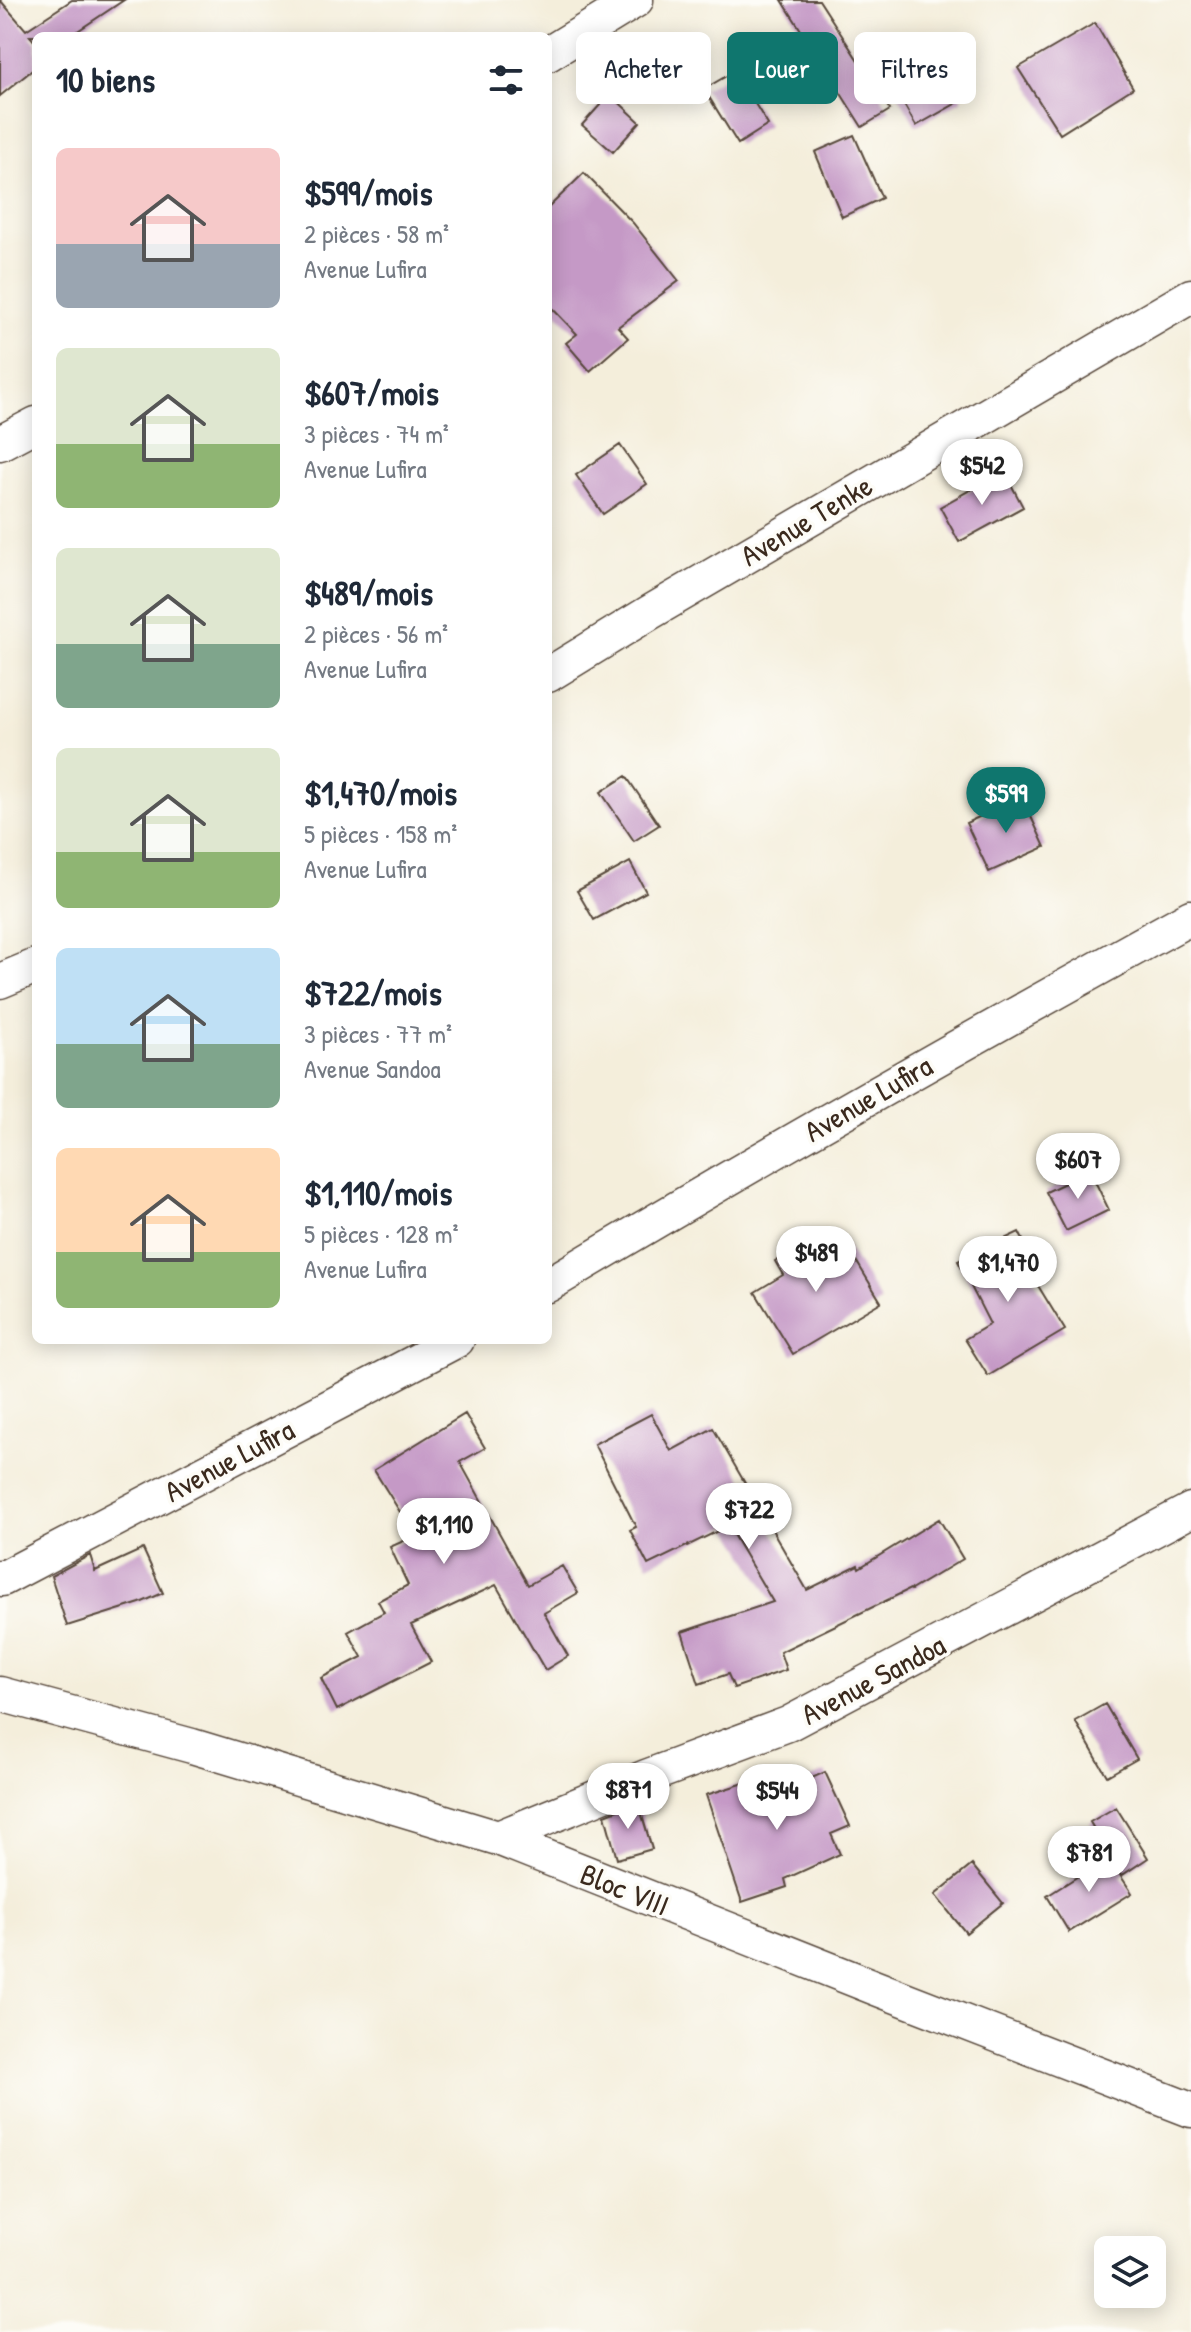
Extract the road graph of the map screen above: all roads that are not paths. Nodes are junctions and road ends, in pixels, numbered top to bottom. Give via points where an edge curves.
1 (636, 0) edge
2 (552, 52) edge
3 (1191, 296) edge
4 (32, 426) edge
5 (0, 443) edge
6 (552, 673) edge
7 (1191, 917) edge
8 (32, 968) edge
9 (0, 981) edge
10 (552, 1283) edge
11 (449, 1344) edge
12 (1191, 1510) edge
13 (1, 1578) edge
14 (0, 1694) edge
15 (498, 1838) junction
16 (1191, 2110) edge

1 - 2 street
3 - 6 street, Avenue Tenke
4 - 5 street
7 - 10 street, Avenue Lufira via 971,1038
8 - 9 street
11 - 13 street, Avenue Lufira
12 - 15 street, Avenue Sandoa via 788,1724
14 - 15 street, Bloc VIII
15 - 16 street, Bloc VIII

